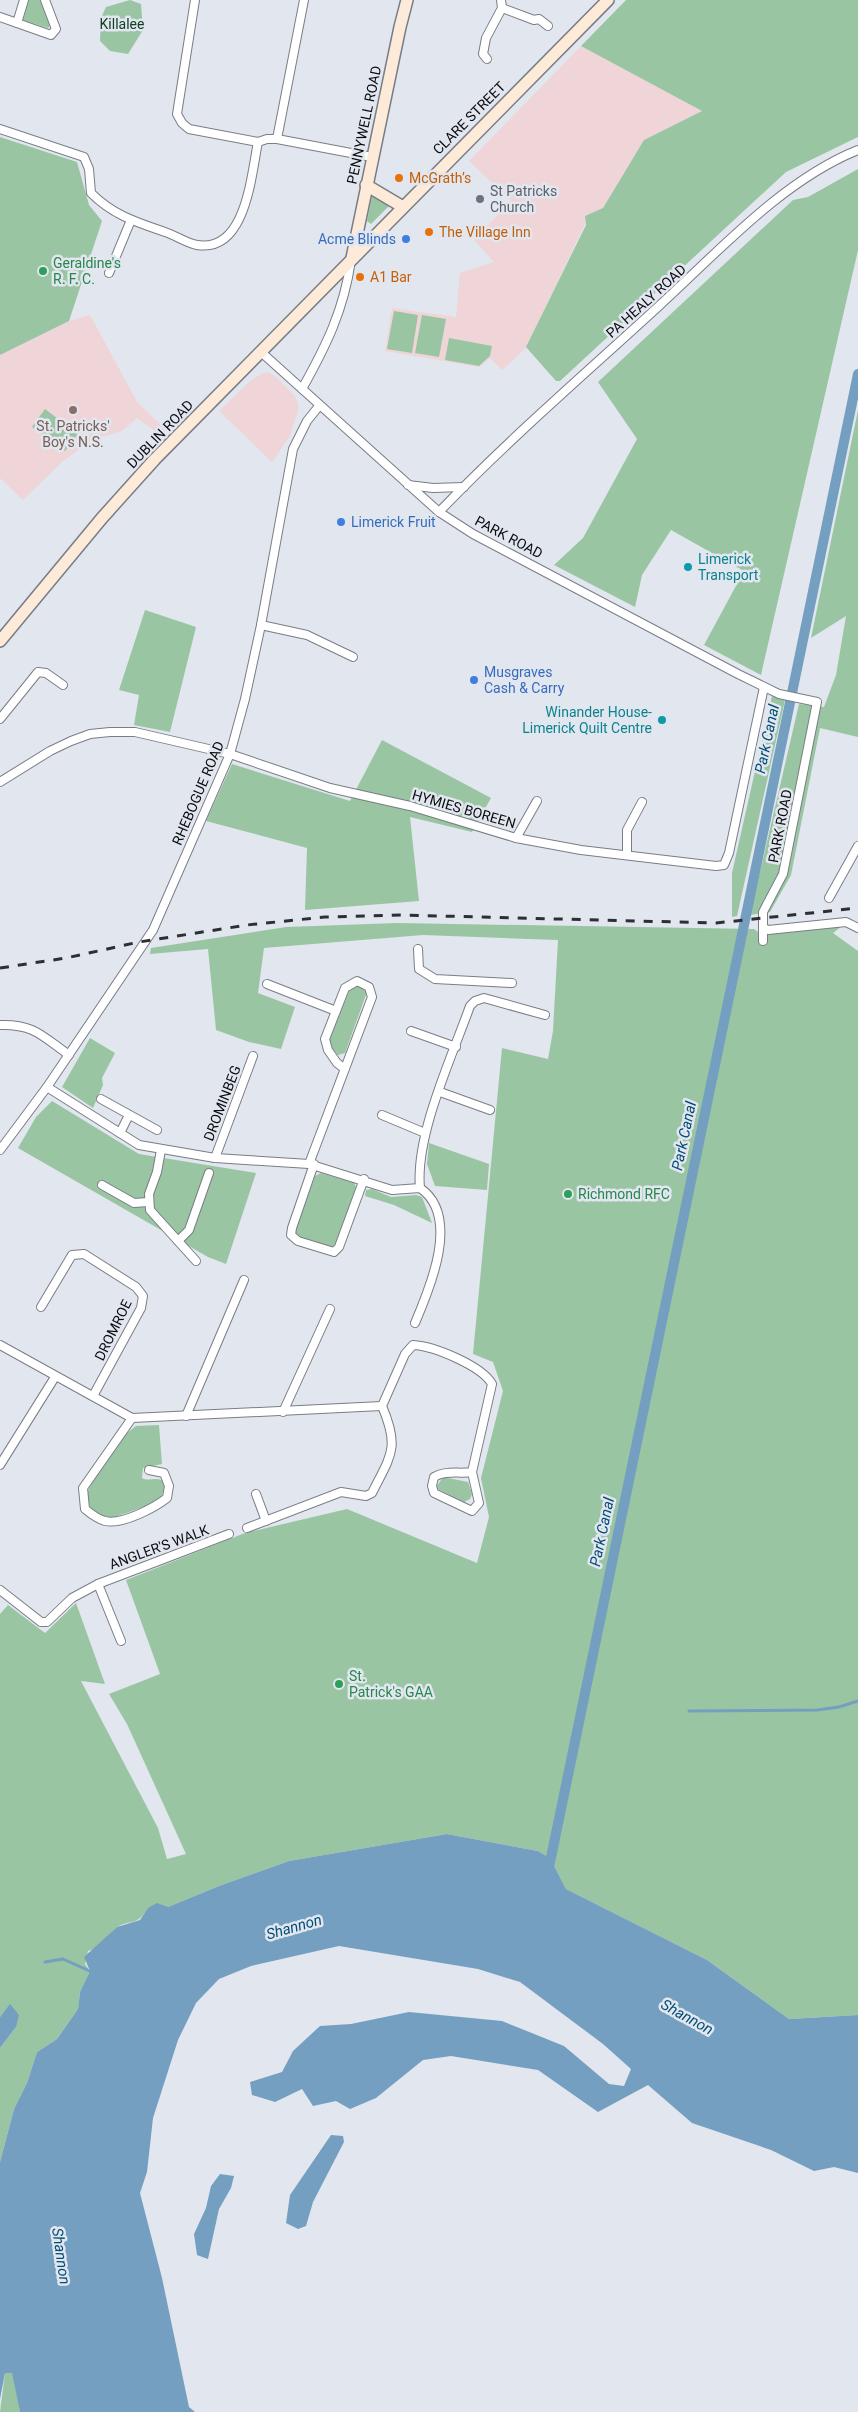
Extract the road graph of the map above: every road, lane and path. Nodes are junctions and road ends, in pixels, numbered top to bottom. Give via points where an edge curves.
1 (24, 0) edge
2 (45, 0) edge
3 (195, 0) edge
4 (304, 0) edge
5 (407, 0) edge
6 (608, 0) edge
7 (502, 4) edge
8 (0, 17) edge
9 (17, 23) junction
10 (548, 26) dead end
11 (487, 59) dead end
12 (0, 129) edge
13 (277, 139) junction
14 (258, 142) junction
15 (858, 150) edge
16 (372, 157) junction
17 (366, 185) junction
18 (403, 207) junction
19 (131, 220) junction
20 (352, 258) junction
21 (110, 273) dead end
22 (261, 352) junction
23 (302, 389) junction
24 (319, 406) junction
25 (408, 485) junction
26 (464, 487) junction
27 (439, 512) junction
28 (261, 625) junction
29 (0, 641) edge
30 (353, 657) dead end
31 (63, 685) dead end
32 (764, 687) junction
33 (0, 719) edge
34 (230, 754) junction
35 (0, 782) edge
36 (537, 801) dead end
37 (642, 802) dead end
38 (516, 838) junction
39 (858, 846) edge
40 (627, 854) junction
41 (829, 898) dead end
42 (764, 928) junction
43 (858, 928) edge
44 (763, 941) dead end
45 (418, 950) dead end
46 (484, 982) junction
47 (512, 983) dead end
48 (267, 984) dead end
49 (484, 998) junction
50 (336, 1011) junction
51 (545, 1015) dead end
52 (0, 1025) edge
53 (411, 1031) dead end
54 (456, 1047) junction
55 (69, 1055) junction
56 (253, 1056) dead end
57 (345, 1069) junction
58 (47, 1087) junction
59 (440, 1092) junction
60 (101, 1099) dead end
61 (490, 1110) dead end
62 (129, 1115) junction
63 (382, 1115) dead end
64 (157, 1130) dead end
65 (120, 1133) junction
66 (425, 1133) junction
67 (0, 1150) edge
68 (161, 1150) junction
69 (215, 1158) junction
70 (312, 1164) junction
71 (209, 1173) dead end
72 (364, 1179) junction
73 (102, 1185) dead end
74 (420, 1188) junction
75 (148, 1202) junction
76 (178, 1241) junction
77 (196, 1261) dead end
78 (244, 1280) dead end
79 (41, 1307) dead end
80 (330, 1309) dead end
81 (415, 1323) dead end
82 (0, 1346) edge
83 (55, 1377) junction
84 (93, 1396) junction
85 (382, 1406) junction
86 (283, 1412) junction
87 (186, 1416) junction
88 (132, 1418) junction
89 (0, 1465) edge
90 (149, 1470) dead end
91 (472, 1472) junction
92 (256, 1494) dead end
93 (266, 1521) junction
94 (247, 1528) dead end
95 (228, 1534) dead end
96 (98, 1584) junction
97 (0, 1590) edge
98 (121, 1641) dead end

1 - 9 street
2 - 9 street via 56,29 51,35
3 - 14 street via 177,114 189,129
4 - 13 street
5 - 16 main road, PENNYWELL ROAD
6 - 18 main road, CLARE STREET
7 - 10 street
7 - 11 street via 486,38 482,54
8 - 9 street
12 - 19 street via 84,157 90,168 91,193 105,207
13 - 14 street
13 - 16 street
14 - 19 street via 240,218 231,235 215,245 196,245
15 - 26 street, PA HEALY ROAD via 794,185
16 - 17 main road, PENNYWELL ROAD
17 - 18 main road
17 - 20 main road, PENNYWELL ROAD
18 - 20 main road, CLARE STREET
19 - 21 street
20 - 22 main road, DUBLIN ROAD
20 - 23 street via 340,313
22 - 23 street, PARK ROAD
22 - 29 main road, DUBLIN ROAD via 115,503
23 - 24 street, PARK ROAD
24 - 25 street, PARK ROAD
24 - 28 street, RHEBOGUE ROAD via 292,449
25 - 26 street
25 - 27 street, PARK ROAD
26 - 27 street, PA HEALY ROAD
27 - 32 street, PARK ROAD via 481,538
28 - 30 street via 308,636
28 - 34 street, RHEBOGUE ROAD
31 - 33 street via 46,673 38,672
32 - 40 street, HYMIES BOREEN via 724,865 698,865
32 - 42 street, PARK ROAD via 779,694 817,702 783,874 763,912
34 - 35 street, HYMIES BOREEN via 135,732 90,734 50,751
34 - 38 street, HYMIES BOREEN via 330,788 410,806
34 - 55 street, RHEBOGUE ROAD via 153,930
36 - 38 street
37 - 40 street via 627,830
38 - 40 street, HYMIES BOREEN via 581,850
39 - 41 street
42 - 43 street via 846,922
42 - 44 street
45 - 46 street via 419,969 426,975 435,979
46 - 47 street
46 - 49 street
48 - 50 street
49 - 51 street
49 - 54 street via 470,1006
50 - 57 street via 325,1039 328,1050
50 - 57 street via 345,988 352,982 369,987 372,997
52 - 55 street via 31,1028
53 - 54 street
54 - 59 street
55 - 58 street, RHEBOGUE ROAD
56 - 69 street, DROMINBEG
57 - 70 street
58 - 65 street, DROMINBEG
58 - 67 street, RHEBOGUE ROAD
59 - 61 street
59 - 66 street
60 - 62 street
62 - 64 street
62 - 65 street
63 - 66 street
65 - 68 street, DROMINBEG via 139,1145
66 - 74 street via 418,1170
68 - 69 street, DROMINBEG
68 - 75 street
69 - 70 street, DROMINBEG
70 - 72 street, DROMINBEG
70 - 72 street via 292,1228 291,1235 298,1242 334,1252 339,1247
71 - 76 street via 189,1230
72 - 74 street, DROMINBEG via 392,1190
73 - 75 street via 134,1203
74 - 81 street via 431,1198 441,1236 432,1285
75 - 76 street via 150,1210
76 - 77 street
78 - 87 street
79 - 84 street, DROMROE via 72,1255 84,1254 136,1287 143,1296 140,1308
80 - 86 street
82 - 83 street
83 - 84 street
83 - 89 street
84 - 88 street
85 - 86 street
85 - 91 street via 405,1354 413,1346 424,1346 488,1376 492,1384
85 - 93 street via 392,1430 392,1454 372,1493 366,1496 341,1492
86 - 87 street
87 - 88 street
88 - 90 street via 83,1488 85,1509 95,1517 116,1522 159,1504 168,1498 170,1486 164,1473
91 - 91 street via 479,1502 472,1511 434,1493 434,1478 441,1472
92 - 93 street
93 - 94 street
95 - 96 street, ANGLER'S WALK
96 - 97 street, ANGLER'S WALK via 72,1598 47,1622 41,1622
96 - 98 street, ANGLER'S WALK

